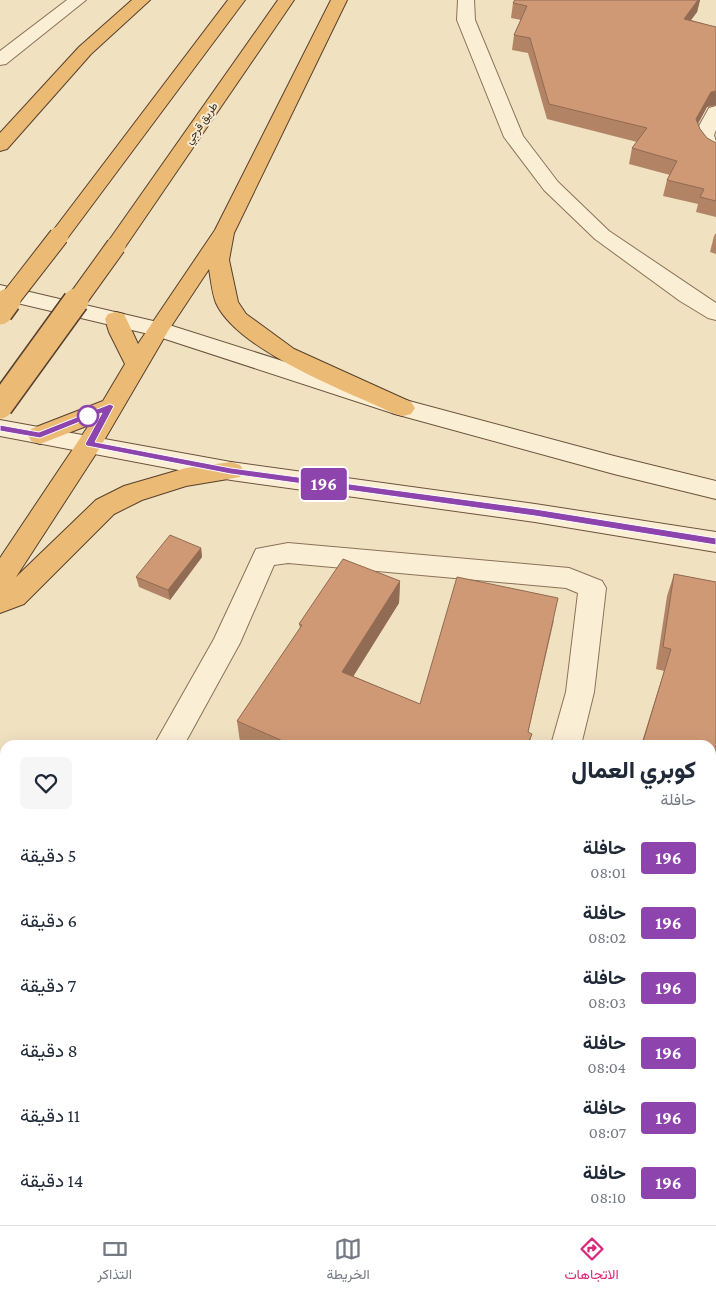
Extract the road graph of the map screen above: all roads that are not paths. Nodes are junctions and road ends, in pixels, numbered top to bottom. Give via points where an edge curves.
1 (78, 0) edge
2 (142, 0) edge
3 (237, 0) edge
4 (286, 0) edge
5 (339, 0) edge
6 (466, 0) edge
7 (0, 60) edge
8 (716, 112) edge
9 (0, 145) edge
10 (716, 152) edge
11 (225, 230) junction
12 (0, 292) edge
13 (0, 312) edge
14 (716, 313) edge
15 (116, 319) junction
16 (158, 329) junction
17 (137, 364) junction
18 (0, 406) edge
19 (110, 406) junction
20 (403, 408) junction
21 (0, 428) edge
22 (40, 435) junction
23 (90, 444) junction
24 (231, 471) junction
25 (716, 490) edge
26 (716, 542) edge
27 (0, 580) edge
28 (0, 602) edge
29 (172, 740) edge
30 (567, 740) edge

1 - 7 street
2 - 9 highway via 123,14 82,55
3 - 13 highway, bridge
4 - 18 highway, طريق قرجي, bridge via 116,246
5 - 11 highway
6 - 14 street via 466,20 514,137 551,186 602,235
8 - 10 street via 704,135 708,146
11 - 16 highway
11 - 20 highway via 218,260 227,302 238,319 286,354
12 - 15 street
15 - 16 street
15 - 17 highway
16 - 17 highway
16 - 20 street
17 - 19 highway
19 - 22 highway
19 - 23 highway
20 - 25 street
21 - 22 street
22 - 23 street
23 - 24 street
23 - 27 highway
24 - 26 street
24 - 28 highway via 186,477 133,493 105,507 14,596
29 - 30 street via 226,643 266,556 288,553 569,578 592,588 580,692

